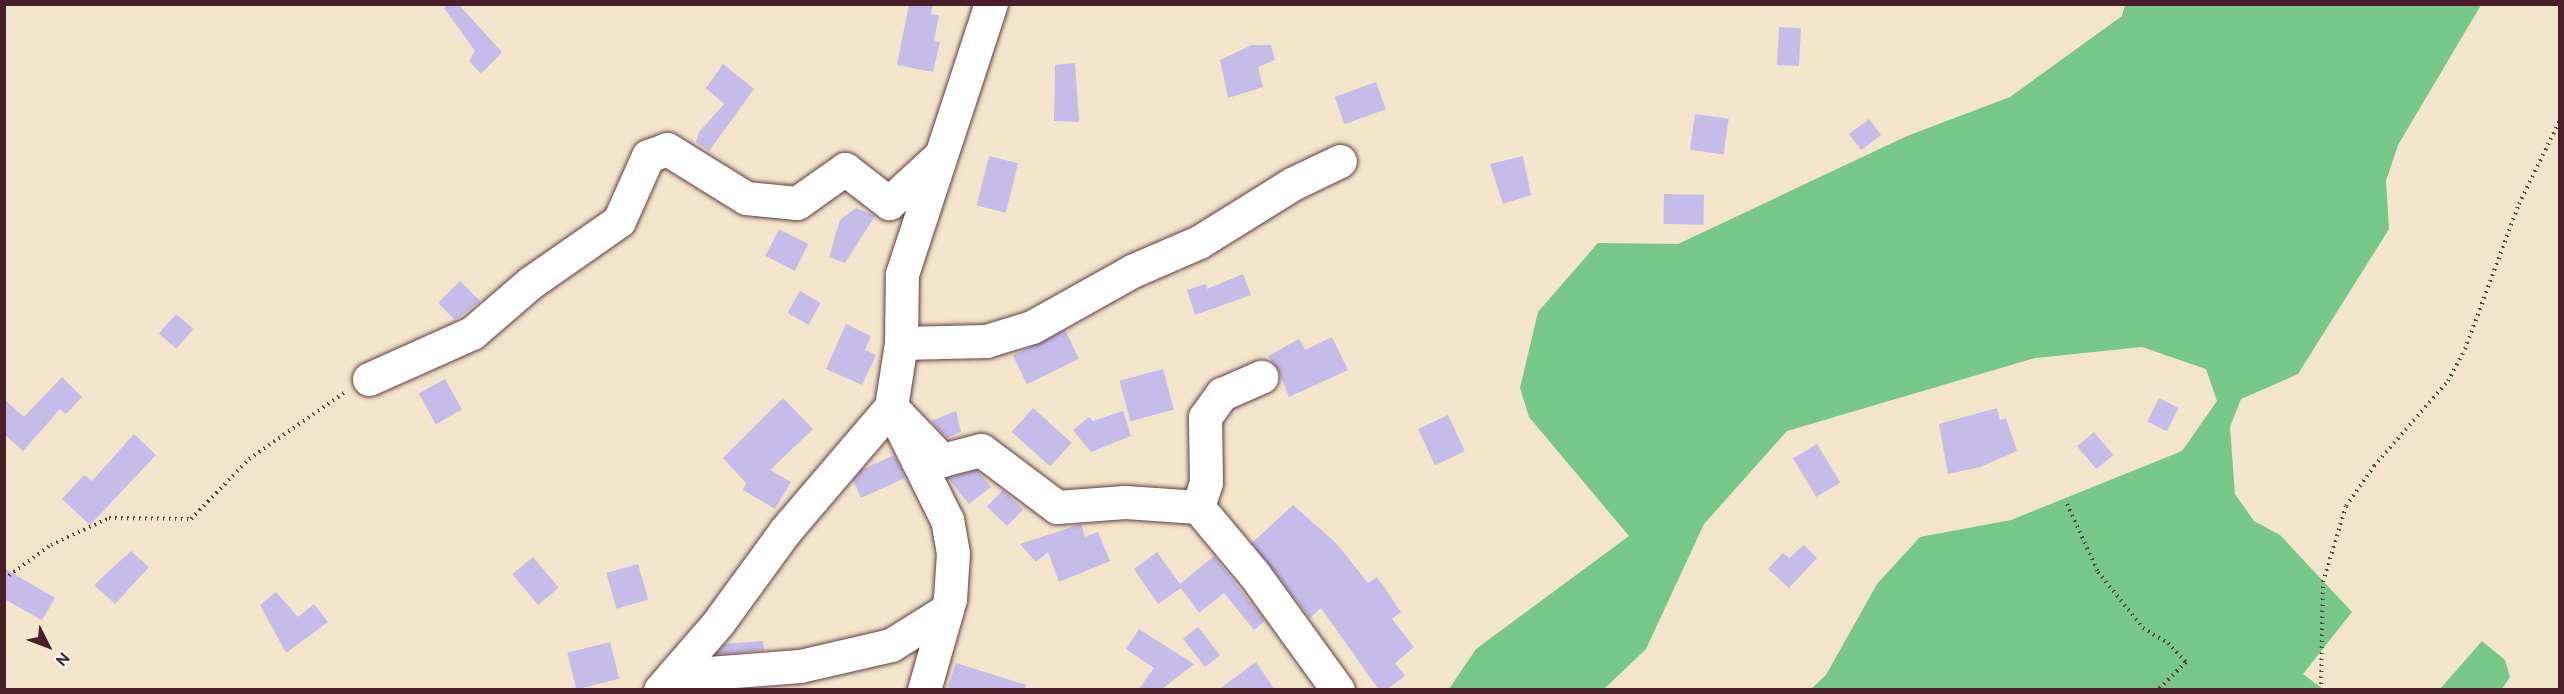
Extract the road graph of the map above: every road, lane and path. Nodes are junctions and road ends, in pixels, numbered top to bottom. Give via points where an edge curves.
1 (991, 4) edge
2 (2559, 120) edge
3 (940, 156) junction
4 (1340, 161) dead end
5 (901, 343) junction
6 (1261, 377) dead end
7 (369, 380) joint
8 (891, 407) junction
9 (2067, 504) dead end
10 (1198, 507) junction
11 (4, 579) edge
12 (947, 610) junction
13 (660, 690) edge
14 (668, 690) edge
15 (924, 690) edge
16 (1338, 690) edge
17 (2158, 690) edge
18 (2321, 690) edge

1 - 3 street
2 - 18 path via 2519,204 2465,349 2448,381 2374,466 2346,506 2323,582
3 - 5 street via 902,274
3 - 7 street via 889,203 845,169 797,203 746,198 667,149 648,156 619,221 530,283 472,333
4 - 5 street via 1292,184 1199,242 1132,272 1032,327 986,341
5 - 8 street
6 - 10 street via 1222,394 1205,417 1206,483
7 - 11 path via 324,403 249,459 191,519 110,518 51,545
8 - 10 street via 942,460 981,450 1057,507 1125,502
8 - 12 street via 946,520 953,554
8 - 13 street via 785,531 718,623
9 - 17 path via 2098,572 2144,628 2169,643 2186,662
10 - 16 street via 1254,574
12 - 14 street via 891,645 801,666 709,674
12 - 15 street

